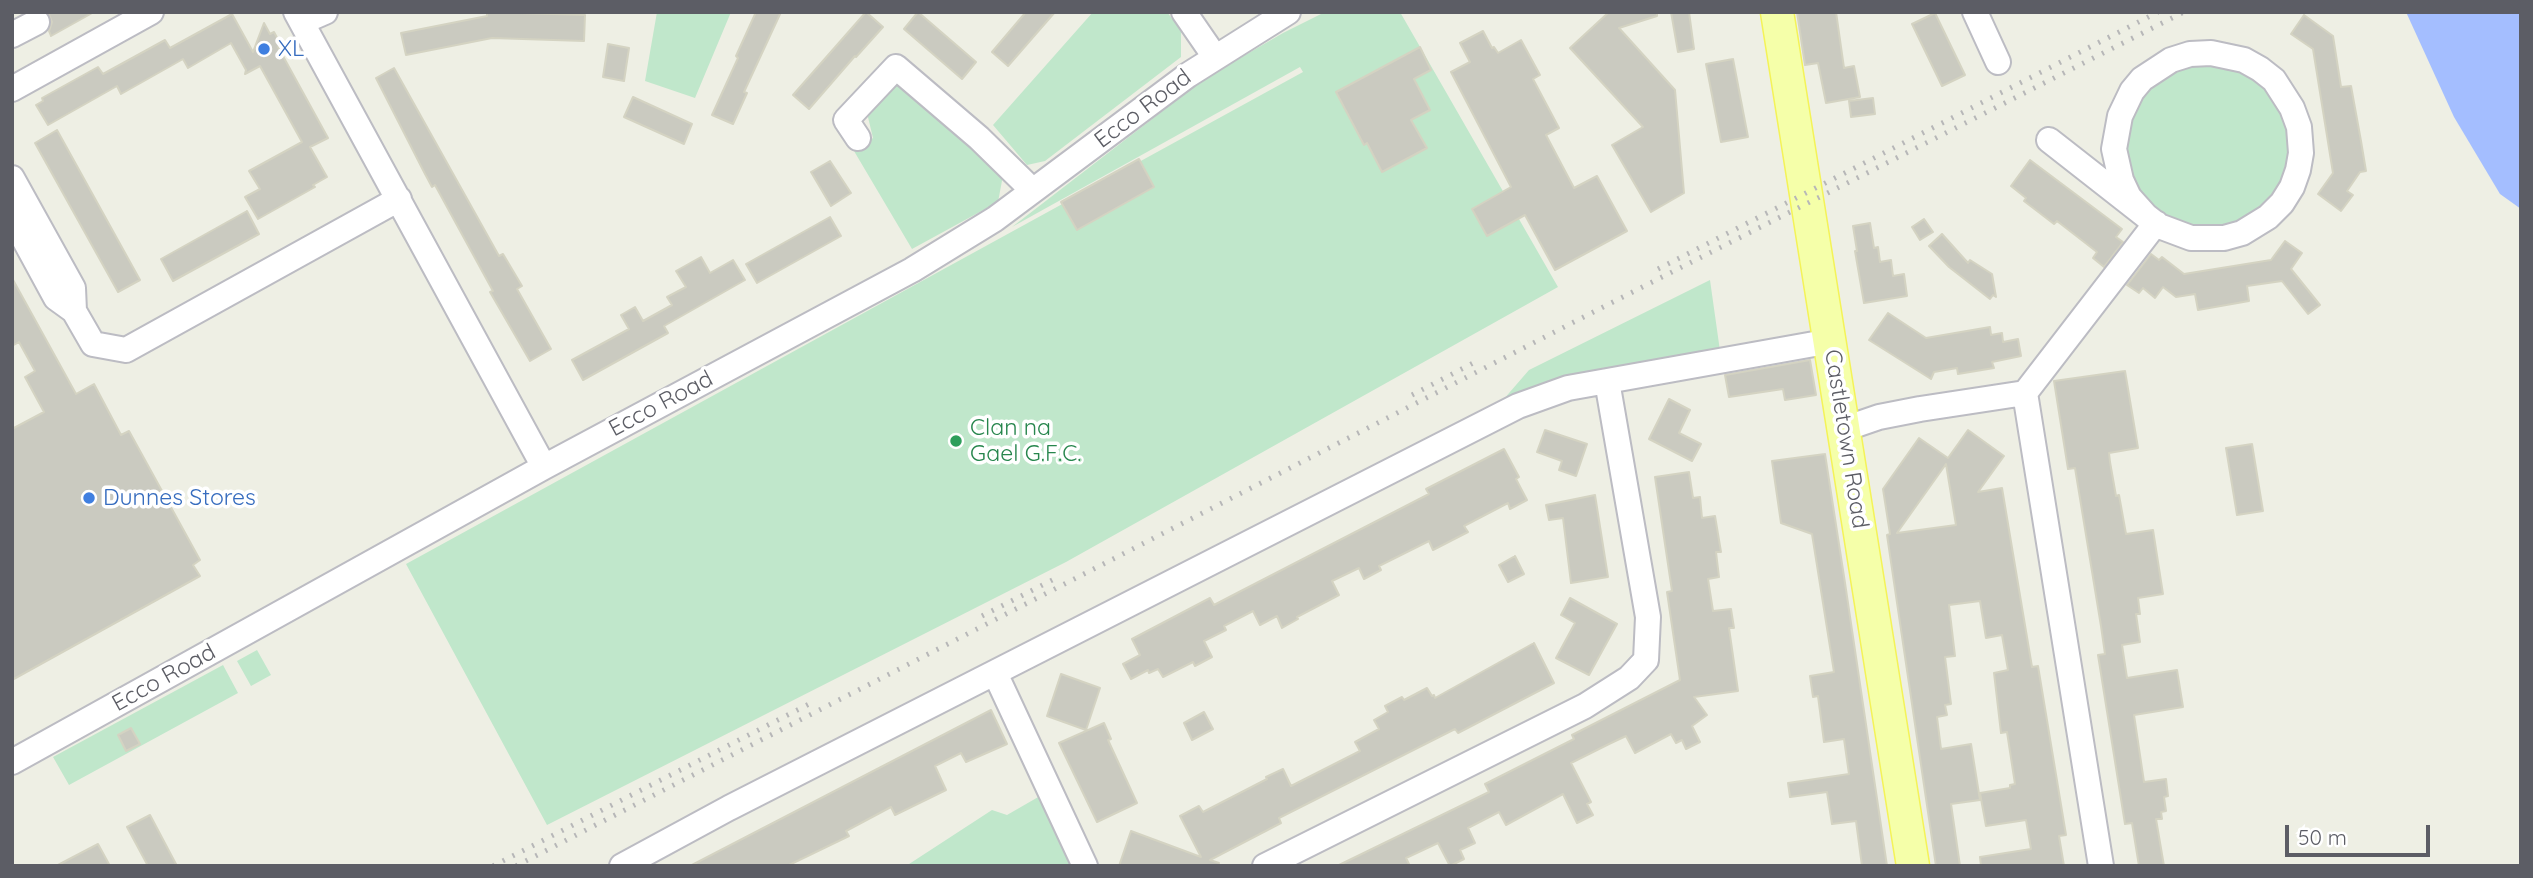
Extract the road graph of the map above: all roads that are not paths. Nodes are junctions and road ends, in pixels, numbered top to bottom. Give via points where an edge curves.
1 (151, 12) edge
2 (325, 12) edge
3 (1184, 12) edge
4 (1288, 12) edge
5 (1777, 12) edge
6 (1975, 12) edge
7 (299, 17) edge
8 (37, 22) dead end
9 (12, 36) edge
10 (1215, 57) junction
11 (1998, 62) dead end
12 (14, 85) edge
13 (858, 138) dead end
14 (2049, 140) dead end
15 (12, 177) edge
16 (1031, 192) junction
17 (399, 199) junction
18 (12, 217) edge
19 (2151, 220) junction
20 (74, 311) junction
21 (1831, 341) junction
22 (1606, 381) junction
23 (2025, 393) junction
24 (1844, 429) junction
25 (544, 467) junction
26 (995, 673) junction
27 (12, 762) edge
28 (622, 866) edge
29 (1085, 866) edge
30 (1265, 866) edge
31 (1913, 866) edge
32 (2101, 866) edge

1 - 12 street
2 - 7 street
3 - 10 street
4 - 10 street, Ecco Road
5 - 21 main road, Castletown Road
6 - 11 street
7 - 17 street
8 - 9 street
10 - 16 street, Ecco Road
13 - 16 street via 846,120 895,67 979,138
14 - 19 street
15 - 20 street via 73,288
16 - 25 street, Ecco Road via 912,270
17 - 20 street via 126,350 93,344
17 - 25 street
18 - 20 street via 56,298
19 - 19 street via 2191,238 2224,238 2242,233 2282,203 2292,187 2301,153 2292,108 2274,80 2244,60 2190,54 2157,68 2132,91 2120,116 2115,149 2129,197
19 - 23 street
21 - 22 street
21 - 24 main road, Castletown Road
22 - 26 street via 1568,388 1518,406
22 - 30 street via 1648,617 1646,660 1629,678 1585,706
23 - 24 street via 1879,417
23 - 32 street
24 - 31 main road, Castletown Road
25 - 27 street, Ecco Road
26 - 28 street
26 - 29 street

